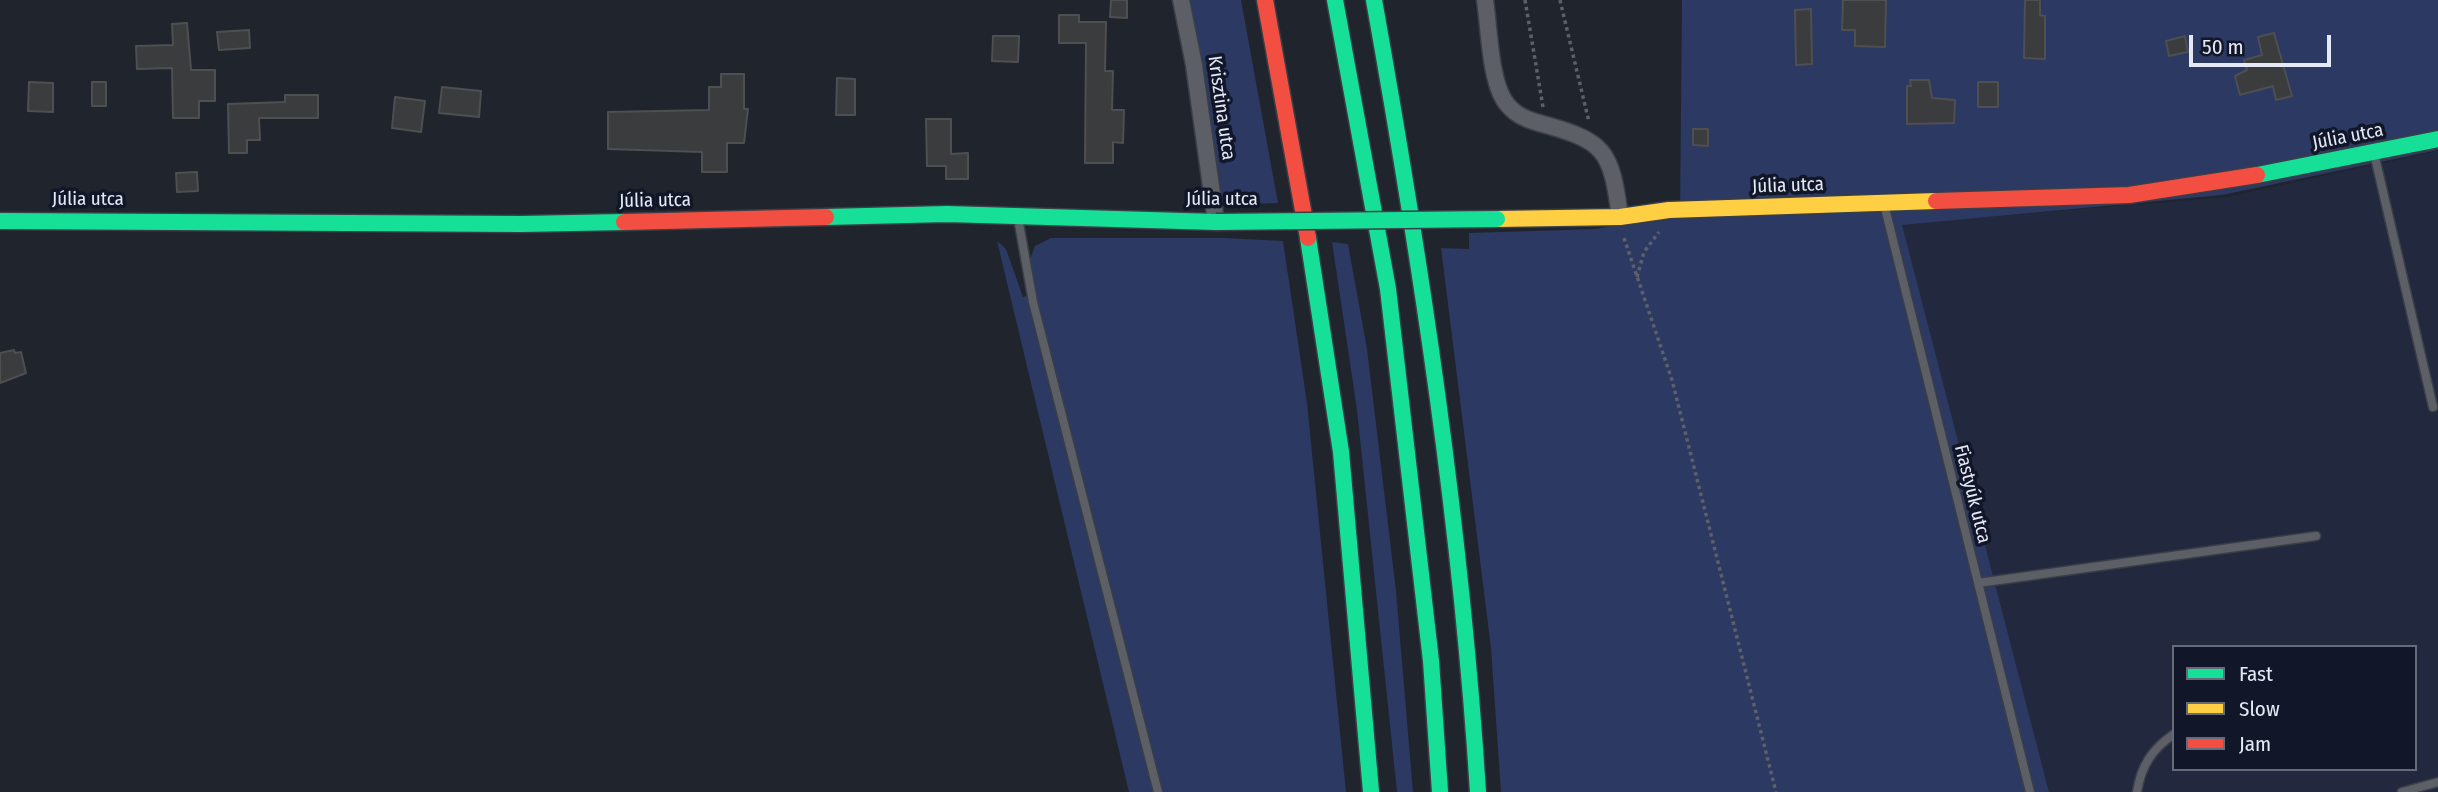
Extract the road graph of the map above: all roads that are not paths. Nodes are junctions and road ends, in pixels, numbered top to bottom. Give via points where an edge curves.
1 (1181, 0) edge
2 (1265, 0) edge
3 (1335, 0) edge
4 (1374, 0) edge
5 (1485, 0) edge
6 (2438, 139) edge
7 (2374, 153) junction
8 (1884, 204) junction
9 (1620, 217) junction
10 (1018, 218) junction
11 (0, 220) edge
12 (1216, 222) junction
13 (2432, 408) dead end
14 (2316, 536) dead end
15 (1978, 583) junction
16 (2172, 736) edge
17 (2438, 782) edge
18 (1158, 792) edge
19 (1371, 792) edge
20 (1440, 792) edge
21 (1478, 792) edge
22 (2030, 792) edge
23 (2137, 792) edge
24 (2402, 792) edge

1 - 12 street, Krisztina utca
2 - 19 main road via 1312,258 1341,452
3 - 20 main road via 1388,289 1431,661
4 - 21 main road via 1425,288 1468,657
5 - 9 street via 1503,98 1524,118 1578,133 1596,144 1613,174
6 - 7 main road, Júlia utca
7 - 8 main road, Júlia utca via 2220,183 2129,195
7 - 13 lane
8 - 9 main road, Júlia utca via 1682,210
8 - 15 lane, Fiastyúk utca
9 - 12 main road, Júlia utca, bridge
10 - 11 main road, Júlia utca via 947,214 521,224
10 - 12 main road, Júlia utca
10 - 18 lane via 1033,302
14 - 15 lane
15 - 22 lane, Fiastyúk utca
16 - 23 lane via 2147,759
17 - 24 lane

